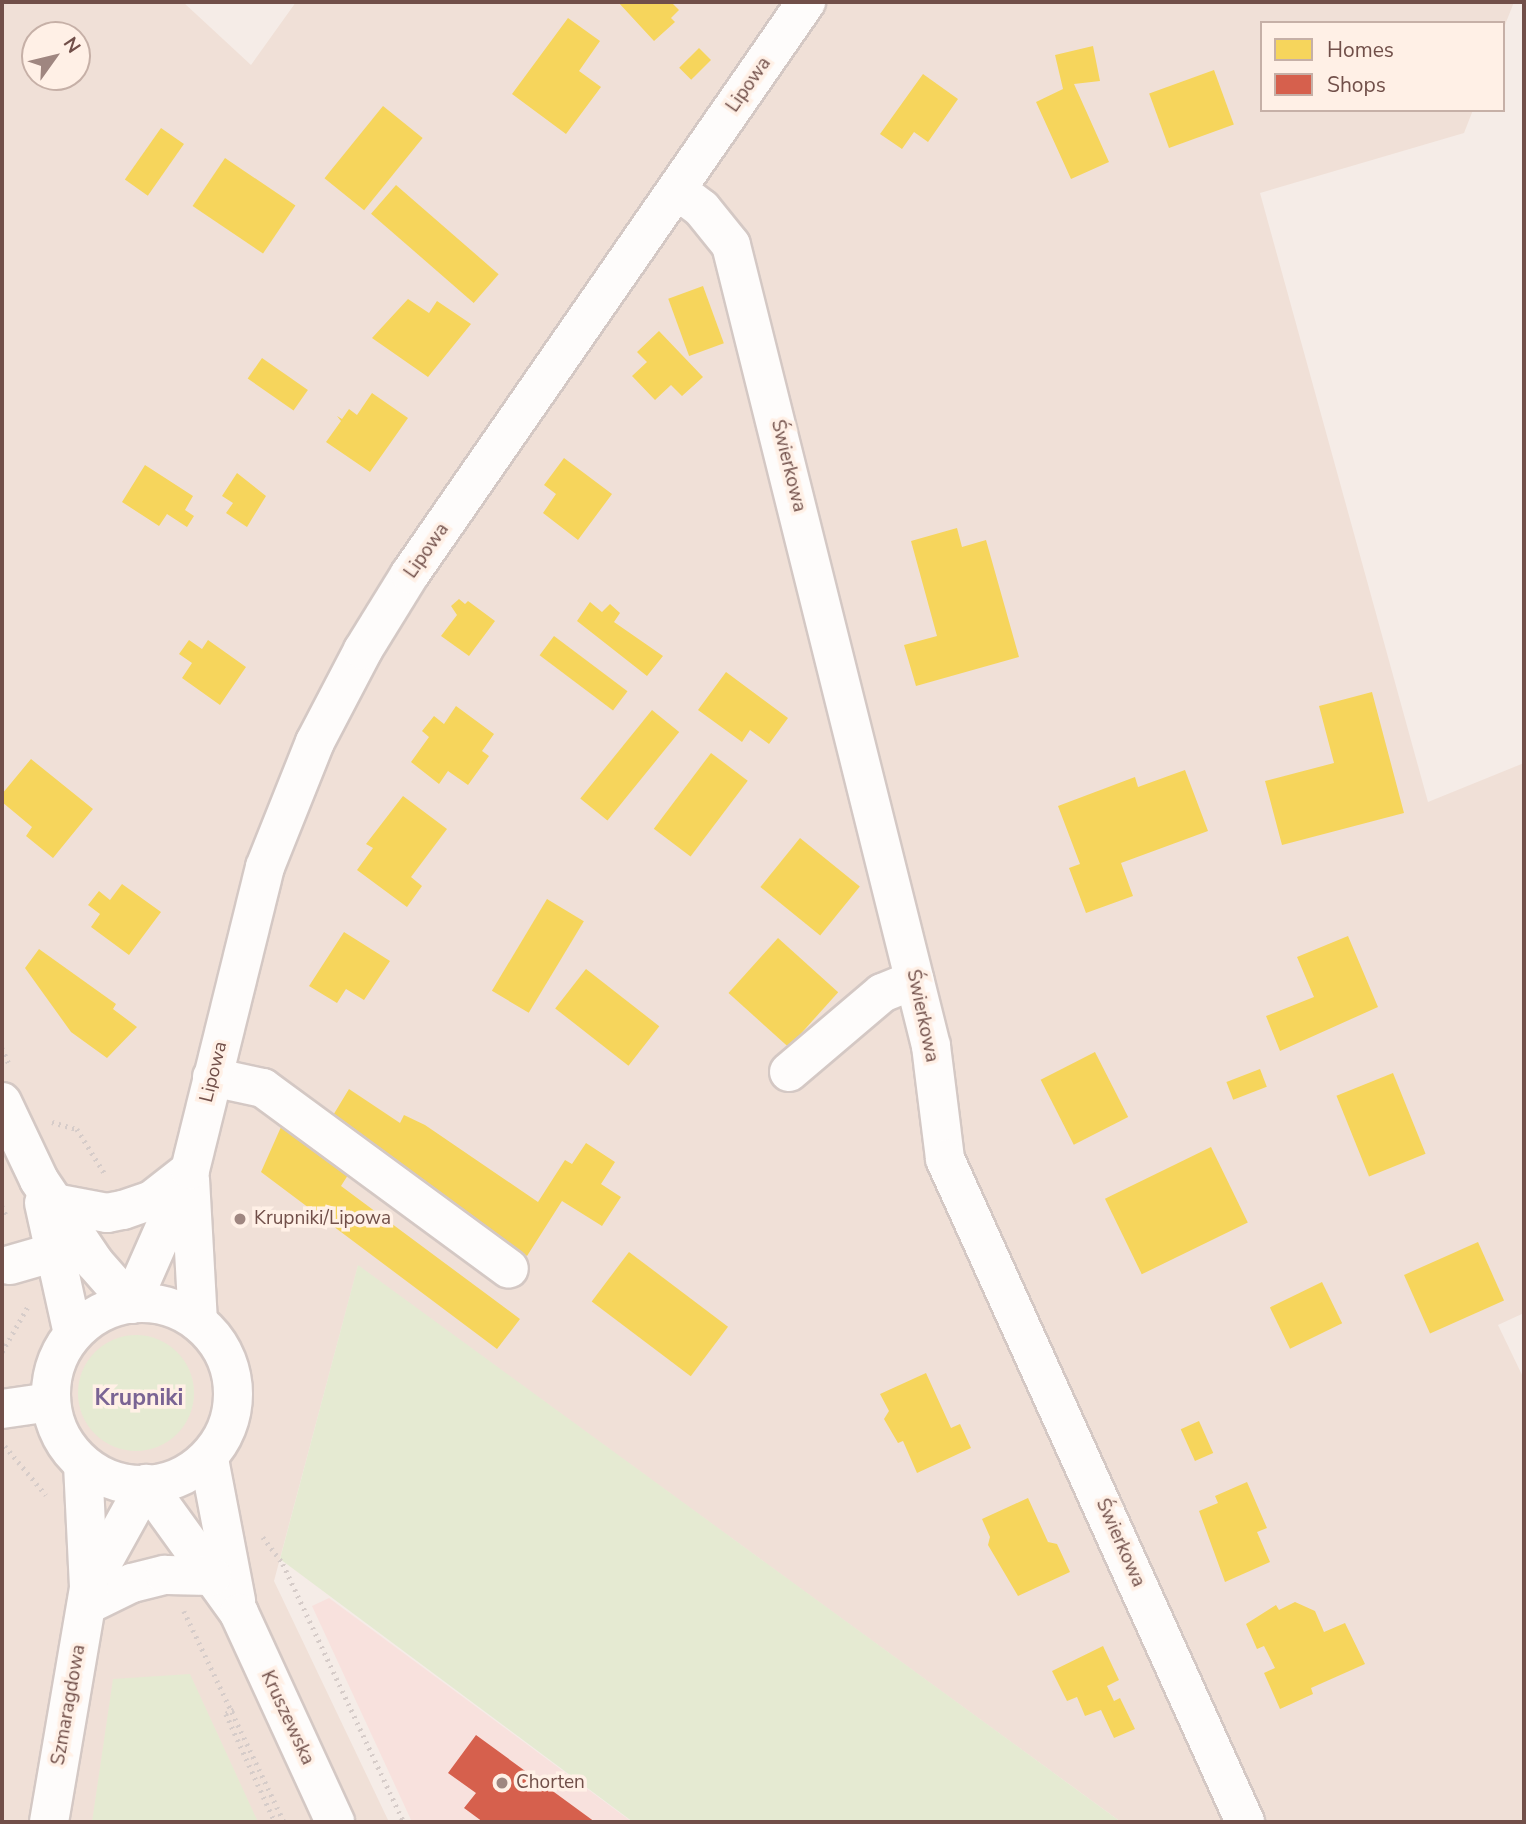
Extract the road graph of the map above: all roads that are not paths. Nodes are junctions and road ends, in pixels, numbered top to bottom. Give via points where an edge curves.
1 (806, 2) edge
2 (677, 190) junction
3 (915, 981) junction
4 (789, 1072) dead end
5 (212, 1077) junction
6 (7, 1086) edge
7 (190, 1170) junction
8 (46, 1192) junction
9 (55, 1252) junction
10 (10, 1265) dead end
11 (509, 1269) dead end
12 (131, 1304) junction
13 (198, 1322) junction
14 (73, 1334) junction
15 (50, 1402) junction
16 (2, 1409) edge
17 (209, 1460) junction
18 (83, 1466) junction
19 (146, 1484) junction
20 (212, 1576) junction
21 (88, 1596) junction
22 (239, 1614) junction
23 (49, 1822) edge
24 (334, 1822) edge
25 (1245, 1822) edge

1 - 2 street, Lipowa
2 - 3 street, Świerkowa via 702,209 731,246
2 - 5 street, Lipowa via 363,650 315,742 265,867
3 - 4 street via 882,993
3 - 25 street, Świerkowa via 931,1046 945,1158
5 - 7 street, Lipowa
5 - 11 street via 263,1088
6 - 8 street
7 - 8 street via 152,1200 107,1213
7 - 12 street, Lipowa
7 - 13 street, Lipowa
8 - 9 street
8 - 12 street via 94,1262
9 - 10 street
9 - 14 street
12 - 13 street via 167,1306
12 - 14 street via 93,1317
13 - 17 street via 212,1334 231,1374 229,1424
14 - 15 street via 58,1358
15 - 16 street
15 - 18 street via 60,1436
17 - 19 street via 177,1479
17 - 22 street, Kruszewska
18 - 19 street via 120,1483
18 - 21 street, Szmaragdowa
19 - 20 street, Kruszewska
19 - 21 street, Szmaragdowa
20 - 21 street via 165,1575
20 - 22 street, Kruszewska
21 - 23 street, Szmaragdowa
22 - 24 street, Kruszewska

